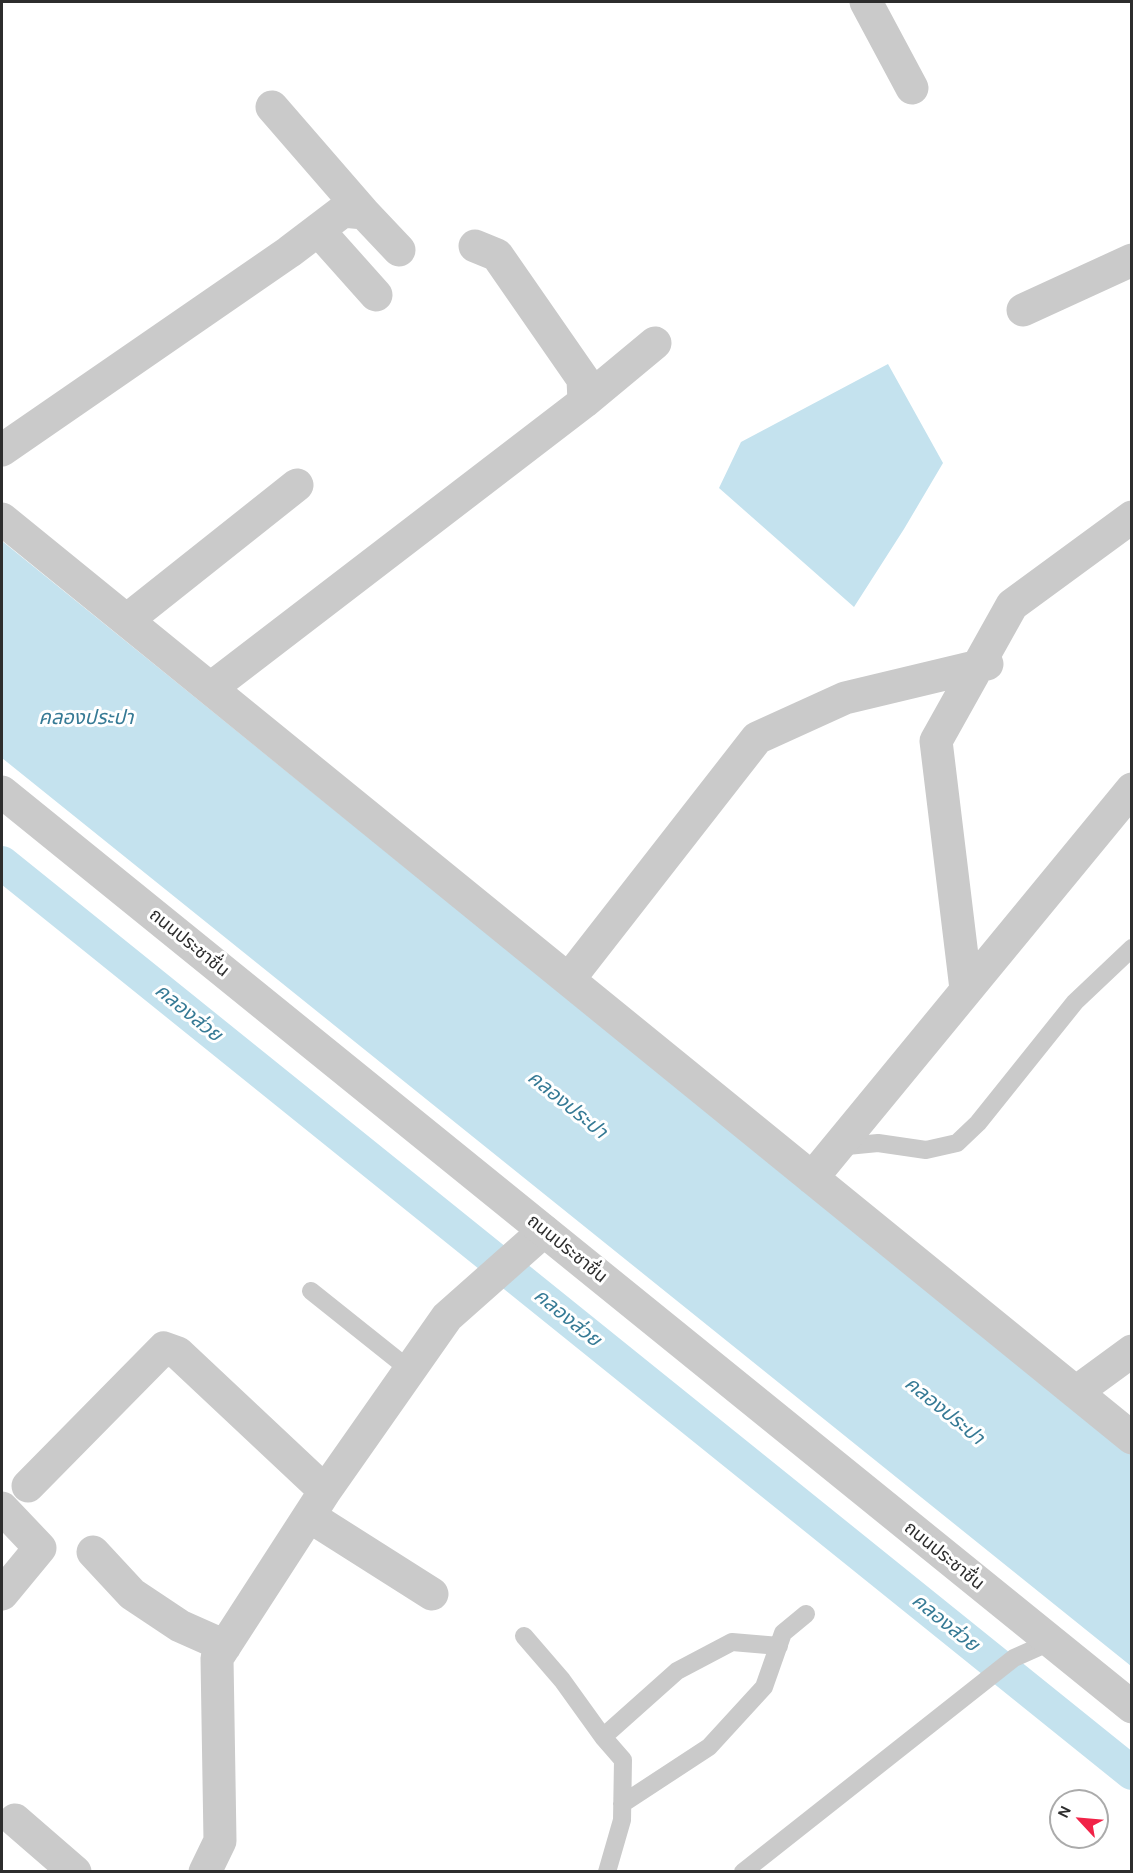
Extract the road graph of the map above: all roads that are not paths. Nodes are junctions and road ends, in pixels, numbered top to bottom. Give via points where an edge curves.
1 (866, 2) edge
2 (912, 88) dead end
3 (272, 106) dead end
4 (364, 213) junction
5 (318, 230) junction
6 (475, 246) dead end
7 (399, 250) dead end
8 (1131, 260) edge
9 (376, 295) dead end
10 (1023, 310) dead end
11 (656, 343) dead end
12 (584, 402) junction
13 (2, 450) edge
14 (297, 485) dead end
15 (1131, 517) edge
16 (2, 519) edge
17 (127, 620) junction
18 (982, 666) junction
19 (211, 688) junction
20 (1131, 789) edge
21 (2, 792) edge
22 (1131, 948) edge
23 (569, 980) junction
24 (966, 989) junction
25 (837, 1147) junction
26 (812, 1178) junction
27 (544, 1231) junction
28 (311, 1291) dead end
29 (1131, 1350) edge
30 (410, 1370) junction
31 (1076, 1392) junction
32 (1131, 1438) edge
33 (28, 1486) dead end
34 (317, 1504) junction
35 (2, 1508) edge
36 (93, 1552) dead end
37 (2, 1594) edge
38 (432, 1594) dead end
39 (806, 1614) dead end
40 (524, 1636) dead end
41 (1050, 1642) junction
42 (225, 1646) junction
43 (779, 1646) junction
44 (1131, 1707) edge
45 (603, 1737) junction
46 (622, 1804) junction
47 (15, 1820) dead end
48 (75, 1872) edge
49 (205, 1872) edge
50 (608, 1872) edge
51 (743, 1872) edge

1 - 2 street
3 - 4 street
4 - 5 street via 343,211
4 - 7 street
5 - 9 street
5 - 13 street
6 - 12 street via 497,255 583,379
8 - 10 street
11 - 12 street
12 - 19 street
14 - 17 street
15 - 18 street via 1012,605
16 - 17 street
17 - 19 street
18 - 23 street via 845,698 757,738
18 - 24 street via 936,741
19 - 23 street
20 - 24 street
21 - 27 street, ถนนประชาชื่น
22 - 25 lane via 1075,1002 978,1123 957,1143 926,1150 878,1143
23 - 26 street
24 - 25 street
25 - 26 street
26 - 31 street
27 - 30 street via 447,1317
27 - 41 street, ถนนประชาชื่น
28 - 30 lane
29 - 31 street
30 - 34 street
31 - 32 street
33 - 34 street via 164,1348 178,1353
34 - 38 street
34 - 42 street
35 - 37 street via 40,1548
36 - 42 street via 132,1594 180,1626
39 - 43 lane via 783,1633
40 - 45 lane
41 - 44 street, ถนนประชาชื่น
41 - 51 lane via 1014,1659
42 - 49 street via 217,1658 220,1841
43 - 45 lane via 732,1642 677,1671
43 - 46 lane via 764,1687 709,1748
45 - 46 lane via 623,1761
46 - 50 lane via 622,1820
47 - 48 street

